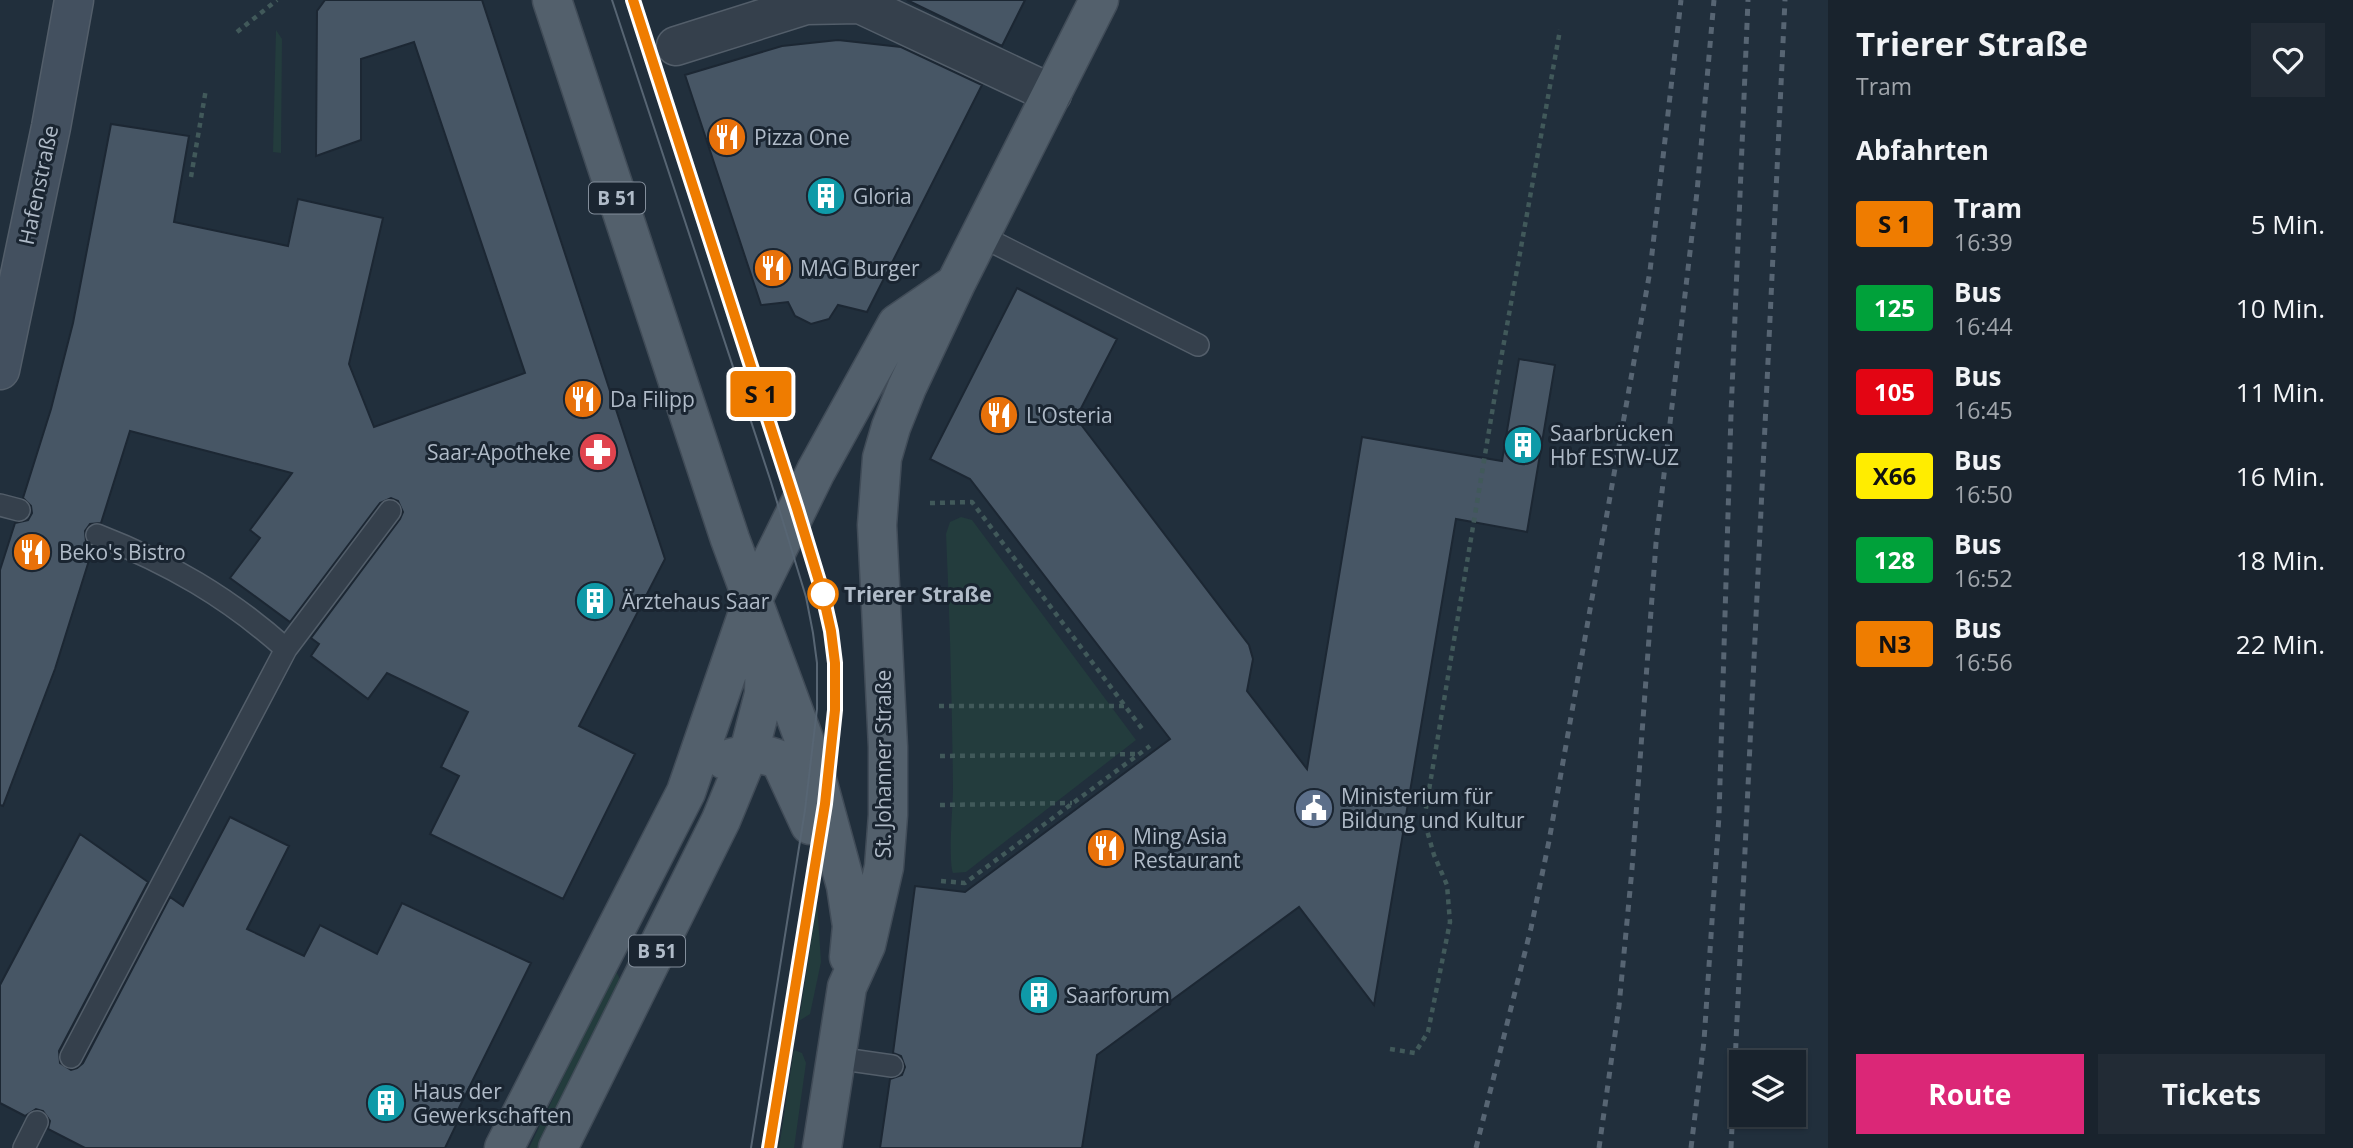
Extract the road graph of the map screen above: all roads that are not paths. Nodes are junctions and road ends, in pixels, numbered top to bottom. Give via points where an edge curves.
1 (74, 0) edge
2 (552, 0) edge
3 (1100, 0) edge
4 (847, 1) edge
5 (676, 46) dead end
6 (1052, 94) junction
7 (981, 236) junction
8 (956, 283) junction
9 (1198, 345) dead end
10 (0, 370) edge
11 (390, 511) dead end
12 (97, 535) dead end
13 (730, 539) junction
14 (758, 618) junction
15 (286, 649) junction
16 (721, 696) junction
17 (749, 752) junction
18 (687, 792) junction
19 (847, 987) junction
20 (71, 1057) dead end
21 (836, 1058) junction
22 (892, 1066) dead end
23 (37, 1122) dead end
24 (24, 1148) edge
25 (504, 1148) edge
26 (558, 1148) edge
27 (822, 1148) edge

1 - 10 street, Hafenstraße
2 - 13 main road, B 51
3 - 6 main road
4 - 5 street via 806,5
4 - 6 street
6 - 7 main road
7 - 8 main road
7 - 9 lane
8 - 14 main road via 897,324 817,471
8 - 19 main road, St. Johanner Straße via 891,427 882,458 878,564 888,815 878,901 866,945
11 - 15 lane
12 - 15 lane via 213,591
13 - 14 main road, B 51
13 - 16 main road, B 51 via 731,624
14 - 16 main road
14 - 17 main road, B 51 via 764,694
14 - 19 main road, B 51 via 811,758 840,860 852,926
15 - 20 lane
16 - 18 main road, B 51
17 - 18 main road via 719,762
17 - 19 main road via 780,761 805,810 823,867
17 - 26 main road, B 51 via 721,820
18 - 25 main road, B 51
19 - 21 main road, St. Johanner Straße / B 51
21 - 22 lane
21 - 27 main road, St. Johanner Straße / B 51
23 - 24 lane

